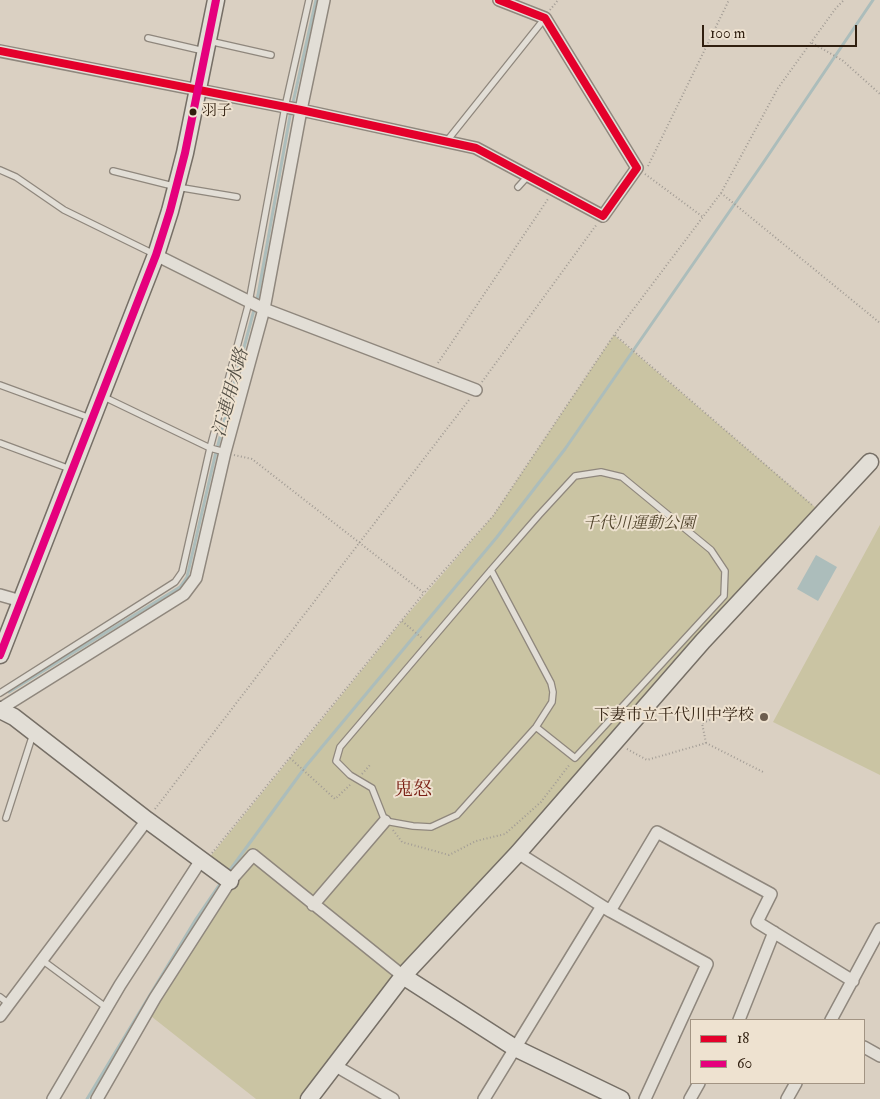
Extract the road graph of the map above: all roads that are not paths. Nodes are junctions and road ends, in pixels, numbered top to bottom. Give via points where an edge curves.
1 (216, 0) edge
2 (309, 0) edge
3 (324, 0) edge
4 (499, 0) edge
5 (545, 18) junction
6 (305, 21) junction
7 (319, 23) junction
8 (148, 38) dead end
9 (207, 46) junction
10 (0, 51) edge
11 (271, 54) dead end
12 (198, 90) junction
13 (285, 107) junction
14 (301, 110) junction
15 (446, 142) junction
16 (0, 170) edge
17 (113, 171) dead end
18 (528, 176) junction
19 (177, 186) junction
20 (518, 187) dead end
21 (237, 197) dead end
22 (268, 200) junction
23 (284, 202) junction
24 (156, 255) junction
25 (250, 302) junction
26 (264, 309) junction
27 (0, 385) edge
28 (476, 390) road end
29 (101, 395) junction
30 (92, 419) junction
31 (0, 443) edge
32 (210, 448) junction
33 (225, 452) junction
34 (875, 464) edge
35 (72, 470) junction
36 (491, 570) junction
37 (166, 589) junction
38 (0, 595) edge
39 (171, 598) junction
40 (22, 601) junction
41 (0, 655) edge
42 (0, 693) edge
43 (0, 710) edge
44 (536, 727) junction
45 (33, 732) junction
46 (6, 818) dead end
47 (147, 820) junction
48 (385, 821) junction
49 (518, 853) junction
50 (203, 861) junction
51 (230, 881) junction
52 (313, 904) junction
53 (606, 909) junction
54 (880, 929) edge
55 (774, 932) junction
56 (42, 960) junction
57 (403, 976) junction
58 (853, 982) junction
59 (4, 1001) edge
60 (107, 1008) junction
61 (0, 1016) edge
62 (739, 1019) edge
63 (832, 1019) edge
64 (515, 1048) junction
65 (865, 1048) edge
66 (880, 1056) edge
67 (334, 1065) junction
68 (699, 1084) edge
69 (796, 1084) edge
70 (53, 1099) edge
71 (97, 1099) edge
72 (308, 1099) edge
73 (393, 1099) edge
74 (484, 1099) edge
75 (621, 1099) edge
76 (645, 1099) edge
77 (690, 1099) edge
78 (788, 1099) edge

1 - 9 street
2 - 6 lane
3 - 7 street
4 - 5 street
5 - 15 lane
5 - 18 street via 637,168 603,216
6 - 7 lane
6 - 13 lane
7 - 14 street
8 - 9 lane
9 - 11 lane
9 - 12 street
10 - 12 street
12 - 13 street
12 - 19 street
13 - 14 street
13 - 22 lane
14 - 15 street
14 - 23 street
15 - 18 street via 476,148
16 - 24 lane via 16,177 64,210
17 - 19 lane
18 - 20 lane
19 - 21 lane
19 - 24 street
22 - 23 lane
22 - 25 lane
23 - 26 street
24 - 25 street
24 - 29 street
25 - 26 street
25 - 32 lane
26 - 28 street
26 - 33 street
27 - 30 lane
29 - 30 street
29 - 32 lane
30 - 35 street
31 - 35 lane
32 - 33 lane
32 - 37 lane via 182,572
33 - 39 street via 196,578 184,594
34 - 49 street via 822,513 703,641
35 - 40 street
36 - 44 lane via 551,683 552,702
36 - 44 lane via 575,476 601,472 622,477 711,550 725,571 724,596 575,758
36 - 48 lane via 340,747 336,761 350,775 372,788
37 - 39 lane
37 - 42 lane
38 - 40 street
39 - 43 street
40 - 41 street
43 - 45 street
44 - 48 lane via 457,815 431,826
45 - 46 lane
45 - 47 street
47 - 50 street
47 - 56 street
48 - 52 street
49 - 53 street
49 - 57 street
50 - 51 street
50 - 60 street
51 - 52 street via 253,855
51 - 71 street via 155,998
52 - 57 street
53 - 55 street via 657,832 771,894 758,922
53 - 64 street
53 - 76 street via 707,964
54 - 58 street
55 - 58 street
55 - 62 street
56 - 59 street
56 - 60 lane
57 - 64 street
57 - 67 street
58 - 63 street
59 - 61 street
60 - 70 street
64 - 74 street
64 - 75 street
65 - 66 street
67 - 72 street
67 - 73 street
68 - 77 street
69 - 78 street

